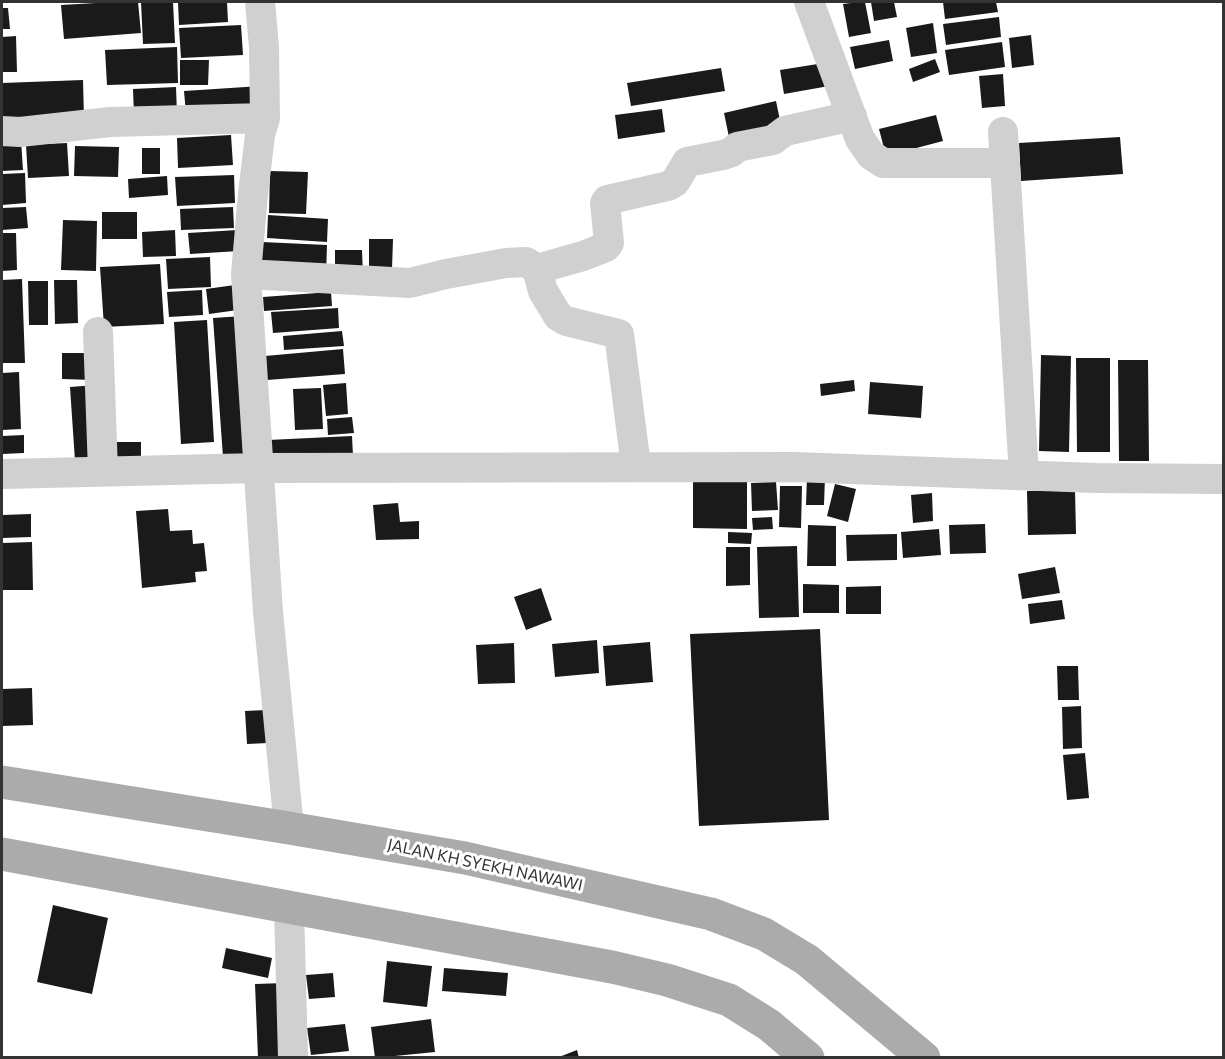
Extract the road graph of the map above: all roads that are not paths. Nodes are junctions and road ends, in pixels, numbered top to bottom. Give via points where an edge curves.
1 (260, 2) edge
2 (809, 2) edge
3 (852, 116) junction
4 (265, 118) junction
5 (2, 131) edge
6 (1003, 132) dead end
7 (1005, 164) junction
8 (537, 269) junction
9 (246, 274) junction
10 (98, 333) dead end
11 (636, 466) junction
12 (259, 468) junction
13 (103, 471) junction
14 (2, 474) edge
15 (1024, 475) junction
16 (1224, 479) edge
17 (2, 782) edge
18 (289, 828) junction
19 (2, 854) edge
20 (288, 908) junction
21 (293, 1058) edge
22 (808, 1058) edge
23 (924, 1058) edge

1 - 4 street
2 - 3 street
3 - 7 street via 860,139 871,155 883,163
3 - 8 street via 785,131 775,139 687,162 675,182 668,186 607,200 606,247
4 - 5 street via 110,122
4 - 9 street
6 - 7 street
7 - 15 street
8 - 9 street via 526,262 506,263 410,283
8 - 11 street via 543,291 558,316 619,334
9 - 12 street
10 - 13 street
11 - 12 street
11 - 15 street
12 - 13 street
12 - 18 street
13 - 14 street
15 - 16 street
17 - 18 main road, JALAN KH SYEKH NAWAWI
18 - 23 main road, JALAN KH SYEKH NAWAWI via 465,858 711,914 764,934 807,960
19 - 20 main road
20 - 21 street
20 - 22 main road via 667,980 729,1000 769,1025

